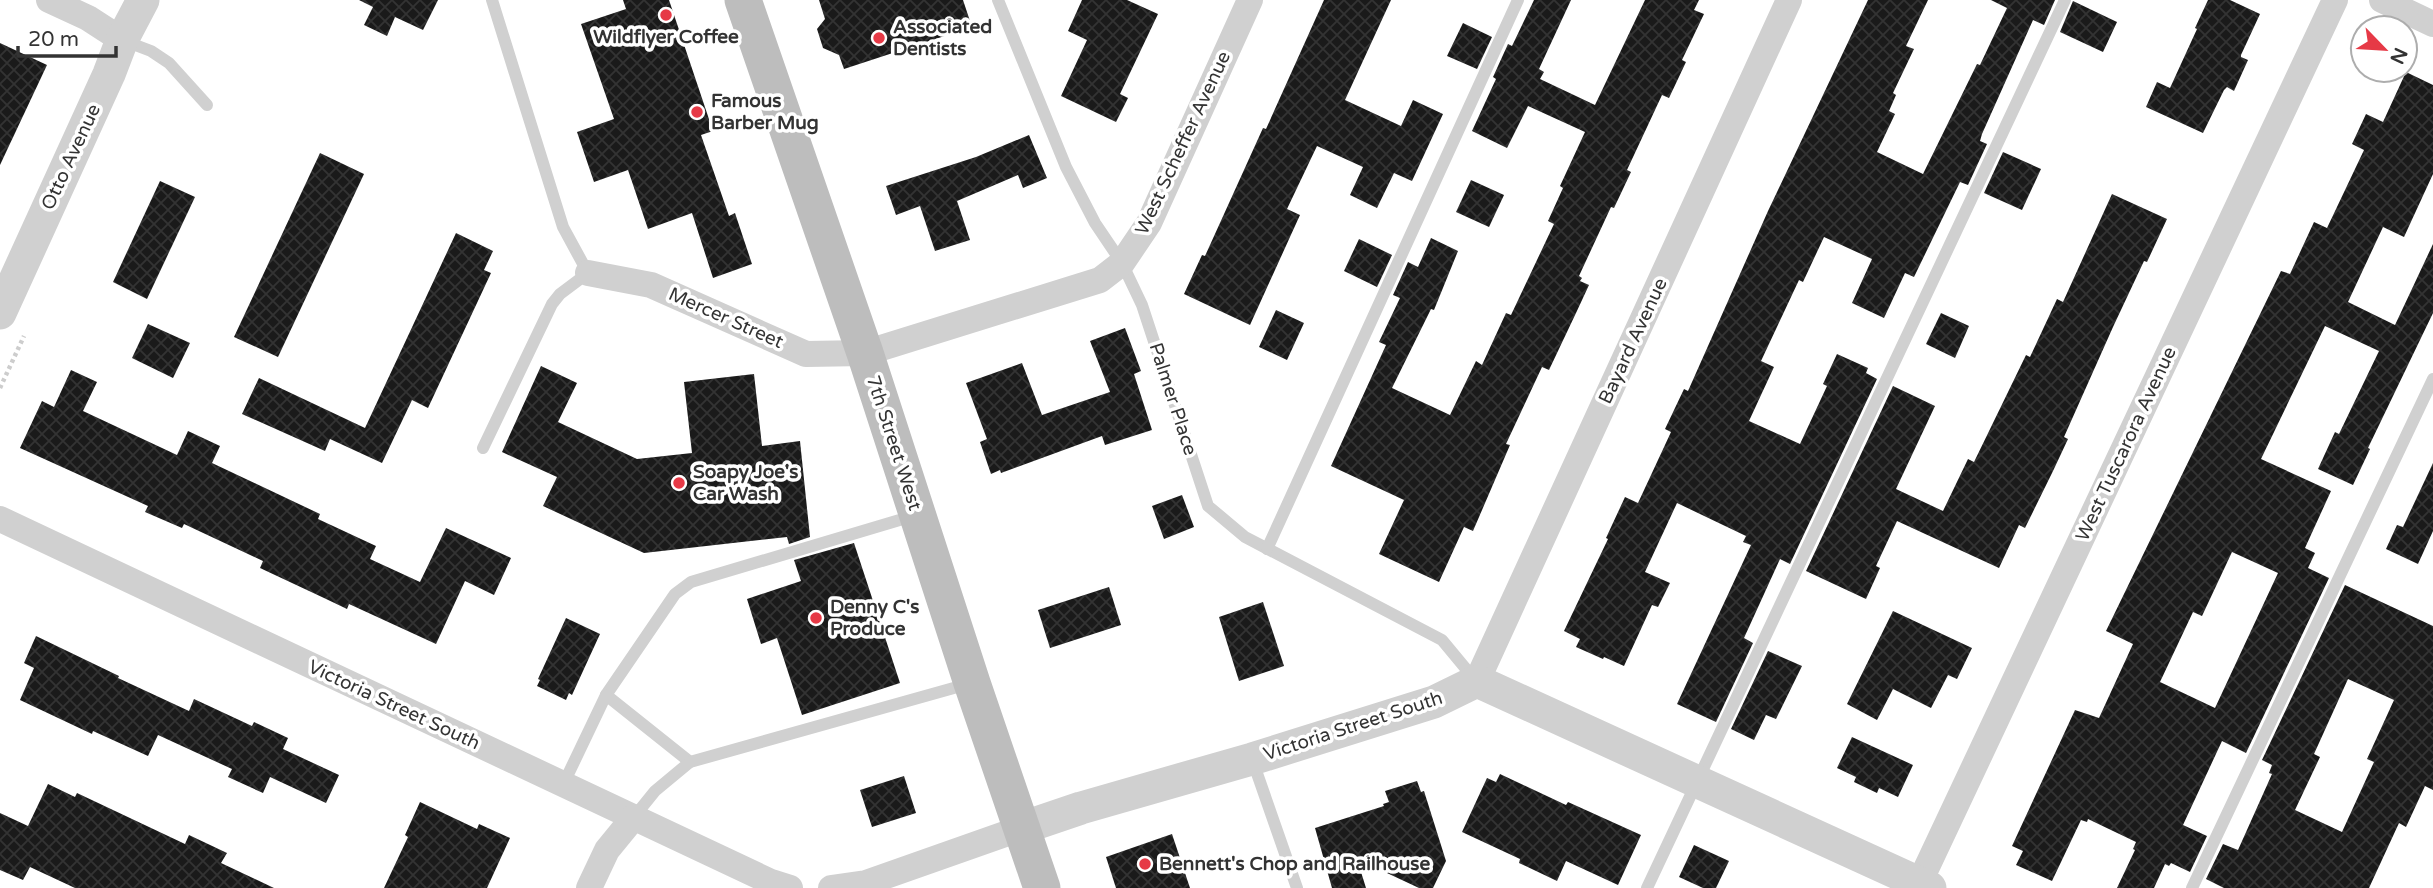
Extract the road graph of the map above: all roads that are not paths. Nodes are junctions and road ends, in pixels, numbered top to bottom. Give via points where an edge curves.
1 (49, 0) edge
2 (142, 0) edge
3 (492, 0) edge
4 (743, 0) edge
5 (998, 0) edge
6 (1250, 0) edge
7 (1518, 0) edge
8 (1789, 0) edge
9 (2065, 0) edge
10 (2335, 0) edge
11 (2382, 0) edge
12 (2433, 24) edge
13 (122, 40) junction
14 (207, 105) dead end
15 (1122, 262) junction
16 (588, 274) junction
17 (0, 313) edge
18 (865, 353) junction
19 (2433, 379) edge
20 (483, 448) dead end
21 (917, 515) junction
22 (0, 519) edge
23 (1267, 549) junction
24 (1477, 681) junction
25 (972, 683) junction
26 (606, 695) junction
27 (1252, 759) junction
28 (690, 762) junction
29 (1698, 782) junction
30 (563, 785) junction
31 (634, 817) junction
32 (1022, 828) junction
33 (1922, 886) edge
34 (589, 888) edge
35 (790, 888) edge
36 (831, 888) edge
37 (1042, 888) edge
38 (1297, 888) edge
39 (1647, 888) edge
40 (2192, 888) edge

1 - 13 street
2 - 13 street, Otto Avenue
3 - 16 lane via 563,227
4 - 18 main road, 7th Street West
5 - 15 lane, Palmer Place via 1066,167
6 - 15 street, West Scheffer Avenue via 1149,223
7 - 23 lane
8 - 24 street, Bayard Avenue
9 - 29 lane
10 - 33 street, West Tuscarora Avenue
11 - 12 street
13 - 14 lane via 169,63
13 - 17 street, Otto Avenue
15 - 18 street, West Scheffer Avenue via 1100,280
15 - 23 lane, Palmer Place via 1142,304 1208,506
16 - 18 street, Mercer Street via 651,285 806,354
16 - 20 lane via 552,304
18 - 21 main road, 7th Street West
19 - 40 lane
21 - 25 main road, 7th Street West
21 - 26 lane via 691,582 675,594
22 - 30 street, Victoria Street South
23 - 24 lane, Palmer Place via 1442,639
24 - 27 street, Victoria Street South via 1434,702
24 - 29 street
25 - 28 lane
25 - 32 main road, 7th Street West
26 - 28 lane
26 - 30 lane
27 - 32 street, Victoria Street South
27 - 38 lane
28 - 31 lane via 655,791
29 - 33 street
29 - 39 lane
30 - 31 street, Victoria Street South
31 - 34 street via 607,850
31 - 35 street, Victoria Street South
32 - 36 street, Victoria Street South via 866,883
32 - 37 main road, 7th Street West

